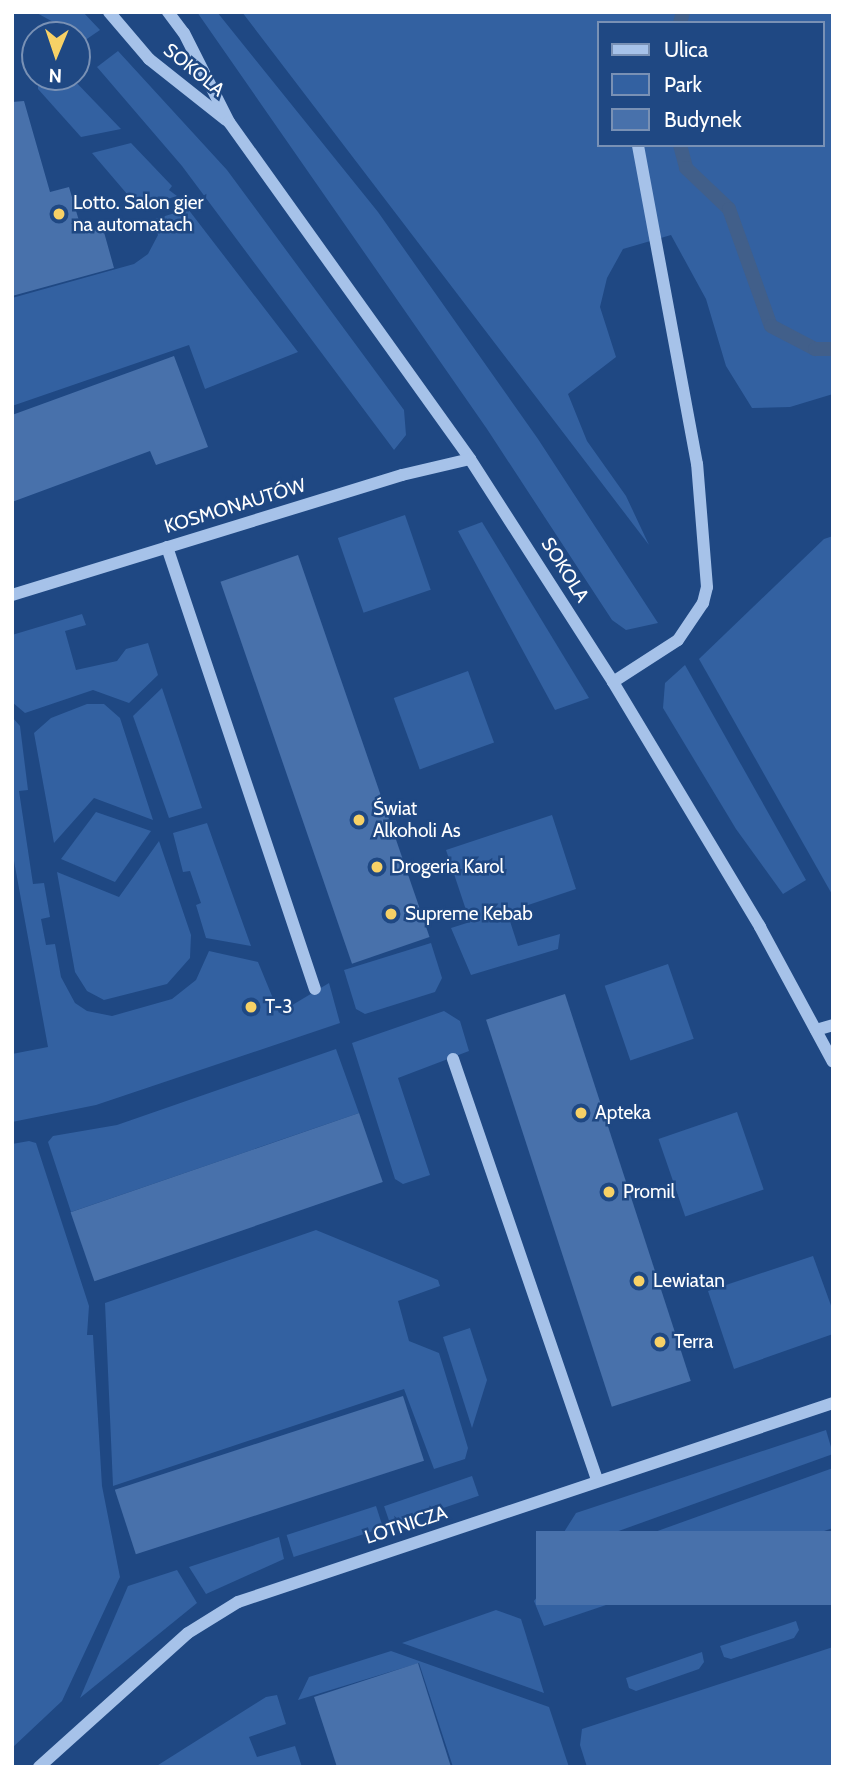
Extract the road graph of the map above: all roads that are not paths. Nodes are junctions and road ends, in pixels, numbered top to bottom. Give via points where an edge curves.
1 (109, 12) edge
2 (169, 12) edge
3 (229, 122) junction
4 (638, 147) edge
5 (470, 459) junction
6 (167, 547) junction
7 (12, 595) edge
8 (613, 682) junction
9 (315, 989) dead end
10 (833, 1025) edge
11 (816, 1030) junction
12 (453, 1059) dead end
13 (833, 1062) edge
14 (833, 1403) edge
15 (597, 1480) junction
16 (39, 1767) edge

1 - 3 street, SOKOLA via 149,59
2 - 3 street, SOKOLA
3 - 5 street, SOKOLA
4 - 8 street via 697,464 707,587 703,603 678,640
5 - 6 street, KOSMONAUTÓW via 402,475
5 - 8 street, SOKOLA
6 - 7 street, KOSMONAUTÓW
6 - 9 street
8 - 11 street, SOKOLA
10 - 11 street
11 - 13 street, SOKOLA
12 - 15 street
14 - 15 street, LOTNICZA
15 - 16 street, LOTNICZA via 237,1602 188,1633

